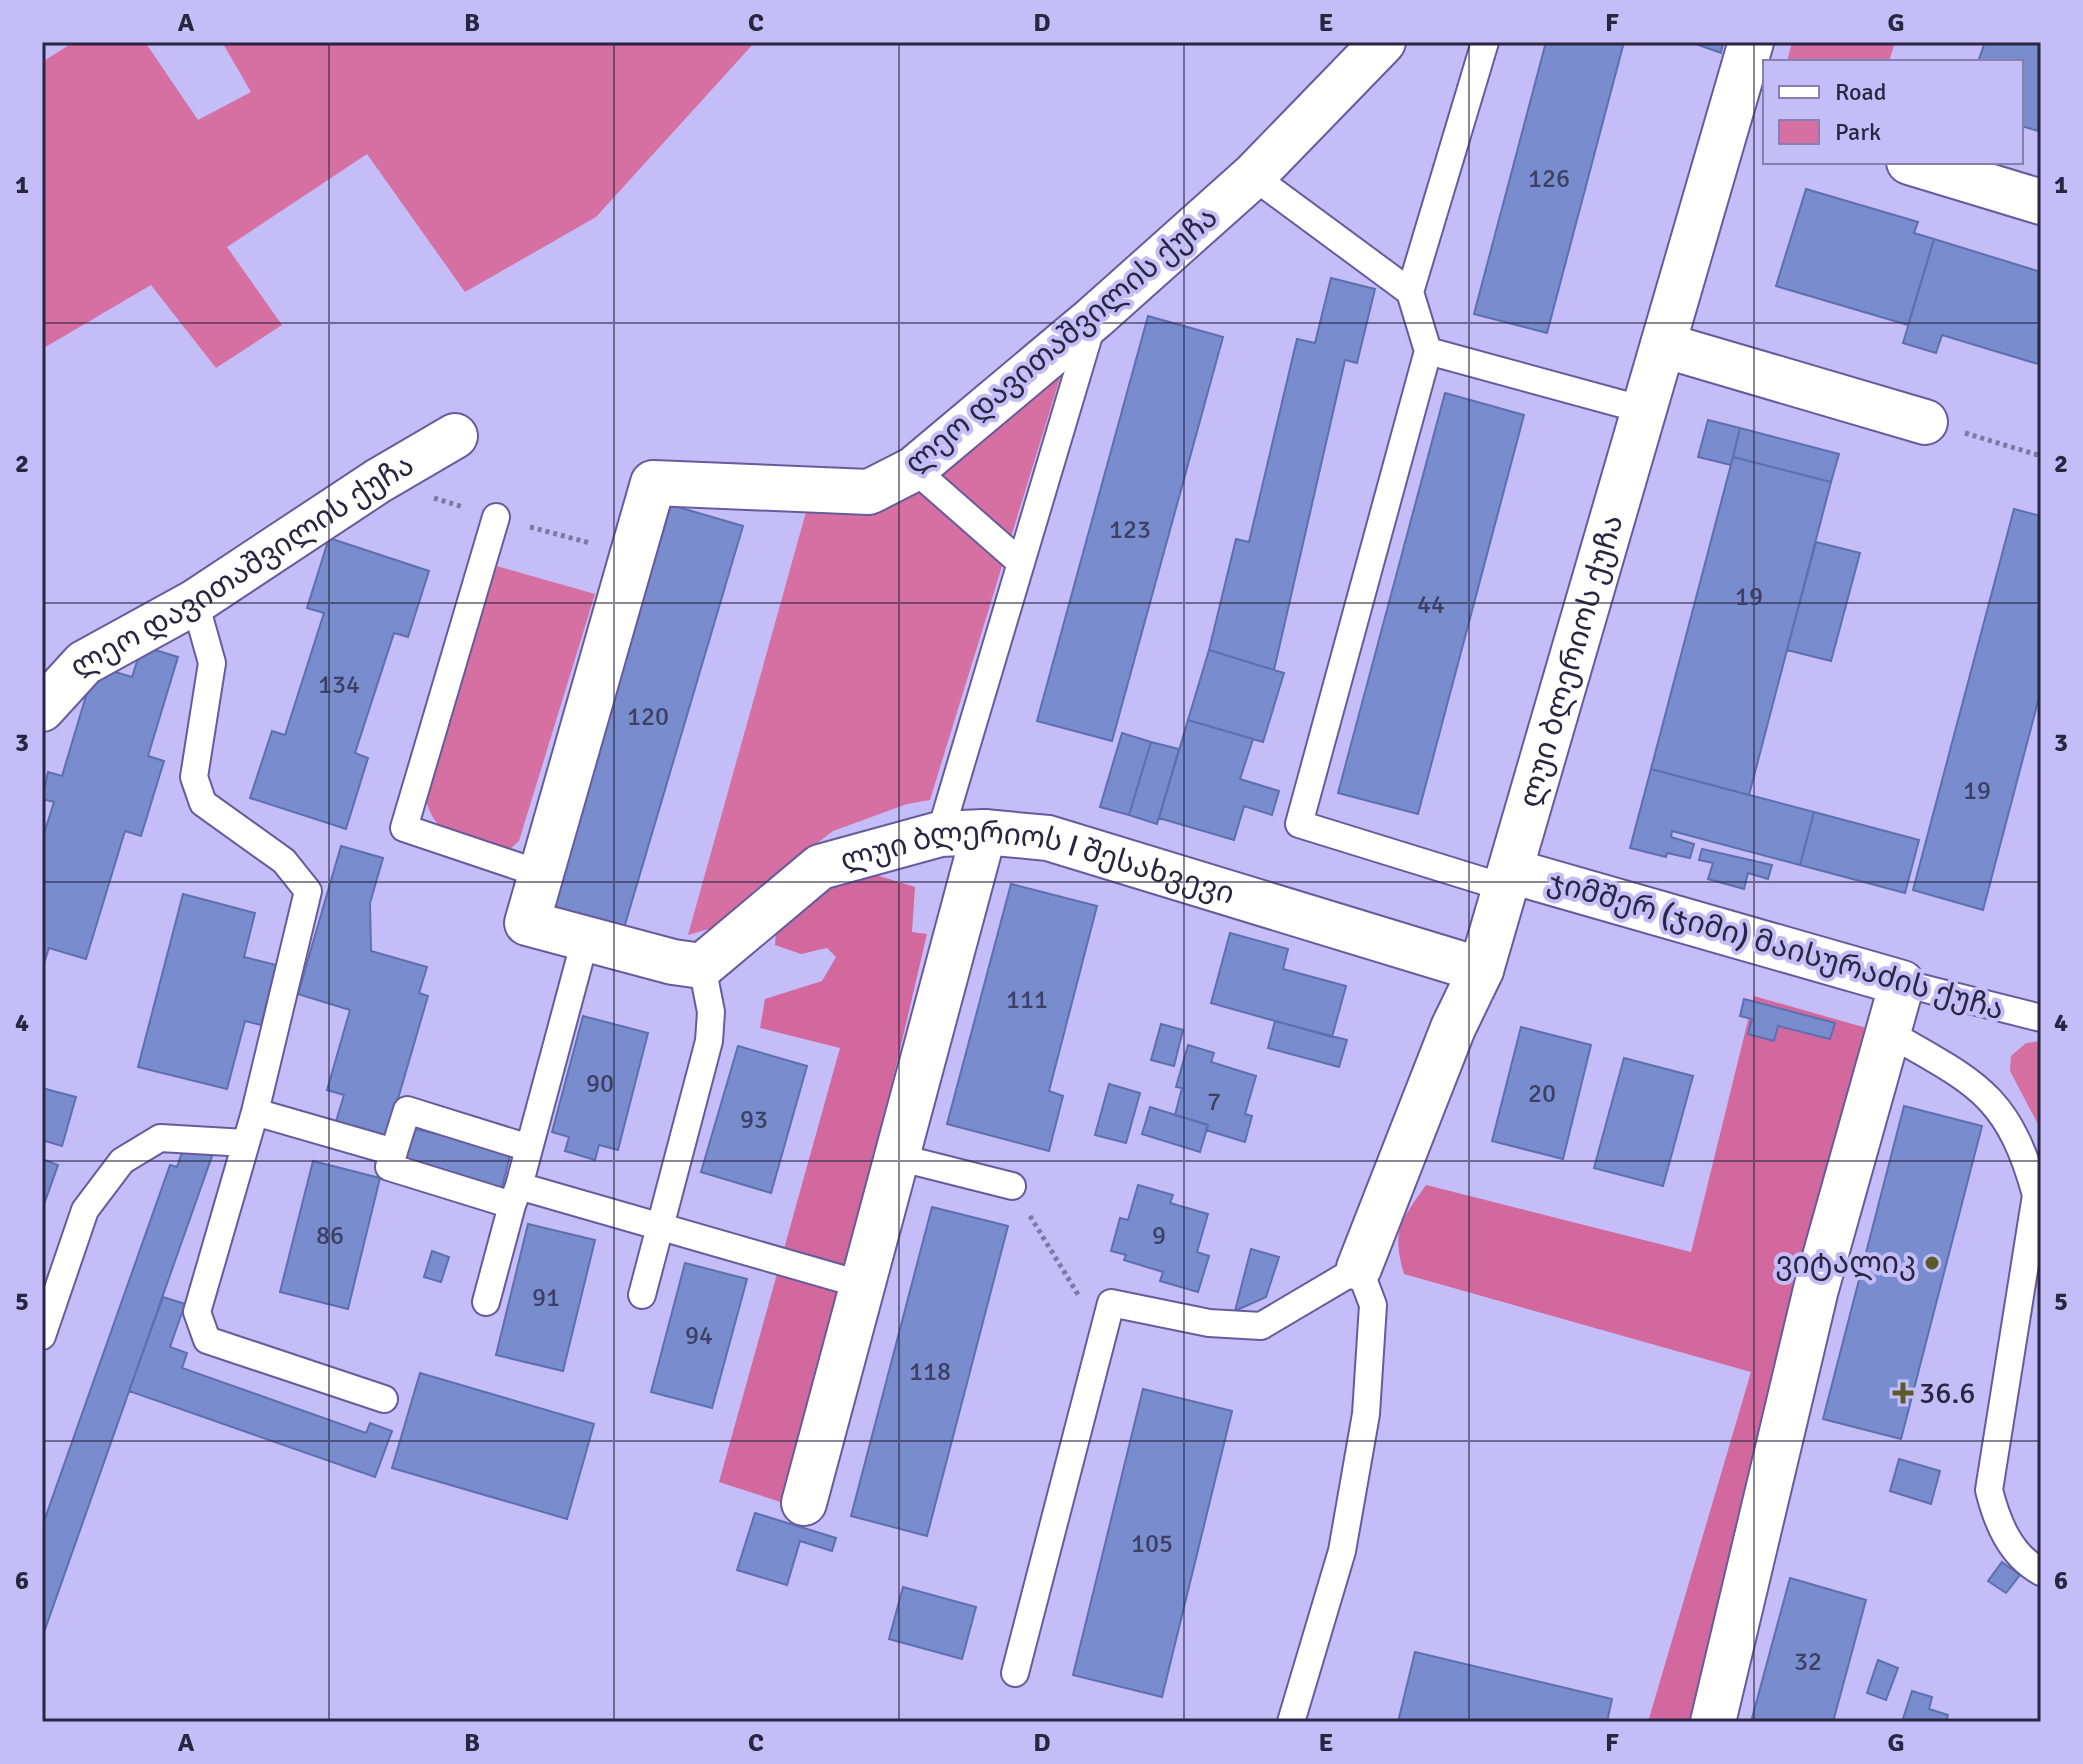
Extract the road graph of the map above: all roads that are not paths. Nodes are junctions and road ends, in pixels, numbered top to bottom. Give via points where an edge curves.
1 (1383, 42) edge
2 (1485, 42) edge
3 (1751, 42) edge
4 (1748, 113) edge
5 (1916, 164) edge
6 (1253, 176) junction
7 (2041, 202) edge
8 (1410, 292) junction
9 (1094, 318) junction
10 (1663, 345) junction
11 (1428, 351) junction
12 (1644, 410) junction
13 (1925, 422) road end
14 (455, 436) dead end
15 (914, 469) junction
16 (496, 517) dead end
17 (1021, 563) junction
18 (195, 602) junction
19 (42, 709) edge
20 (984, 832) junction
21 (940, 834) junction
22 (541, 874) junction
23 (1509, 879) junction
24 (585, 940) junction
25 (702, 966) junction
26 (1481, 970) junction
27 (1902, 983) junction
28 (2041, 1018) edge
29 (1889, 1033) junction
30 (255, 1112) junction
31 (246, 1143) junction
32 (529, 1148) junction
33 (394, 1152) junction
34 (897, 1157) junction
35 (1012, 1186) road end
36 (515, 1196) junction
37 (661, 1227) junction
38 (1359, 1268) junction
39 (863, 1285) junction
40 (642, 1295) dead end
41 (2030, 1298) edge
42 (486, 1302) dead end
43 (42, 1336) edge
44 (384, 1399) dead end
45 (804, 1503) dead end
46 (2041, 1572) edge
47 (1015, 1673) dead end
48 (1291, 1722) edge
49 (1713, 1722) edge

1 - 6 street, ლეო დავითაშვილის ქუჩა
2 - 8 lane
3 - 4 street, ლუი ბლერიოს ქუჩა
4 - 10 street, ლუი ბლერიოს ქუჩა
5 - 7 street
6 - 8 lane
6 - 9 street, ლეო დავითაშვილის ქუჩა
8 - 11 lane
9 - 15 street, ლეო დავითაშვილის ქუჩა
9 - 17 lane
10 - 12 street, ლუი ბლერიოს ქუჩა
10 - 13 street
11 - 12 lane
11 - 23 lane via 1299,824
12 - 23 street, ლუი ბლერიოს ქუჩა
14 - 18 street, ლეო დავითაშვილის ქუჩა
15 - 17 lane
15 - 22 street, ლეო დავითაშვილის ქუჩა via 869,492 653,483
16 - 22 lane via 404,828
17 - 21 lane
18 - 19 street, ლეო დავითაშვილის ქუჩა via 84,663
18 - 30 lane via 212,663 194,777 203,803 284,861 308,891
20 - 21 street, ლუი ბლერიოს I შესახვევი
20 - 26 street, ლუი ბლერიოს I შესახვევი via 1048,838
20 - 34 street
21 - 25 street, ლუი ბლერიოს I შესახვევი via 820,867
22 - 24 street, ლეო დავითაშვილის ქუჩა via 527,923
23 - 26 street, ლუი ბლერიოს ქუჩა
23 - 27 street, ჯიმშერ (ჯიმი) მაისურაძის ქუჩა
24 - 25 street
24 - 32 lane
25 - 37 lane via 711,1012 709,1041
26 - 38 street, ლუი ბლერიოს ქუჩა
27 - 28 lane, ჯიმშერ (ჯიმი) მაისურაძის ქუჩა
27 - 29 street
29 - 41 lane via 1973,1082 2007,1118 2036,1195
29 - 49 street via 1816,1289
30 - 31 lane
30 - 33 lane
31 - 43 lane via 160,1138 122,1161 85,1210
31 - 44 lane via 197,1312 207,1340
32 - 33 lane via 407,1110
32 - 36 lane
33 - 36 lane via 389,1167
34 - 35 lane
34 - 39 street
36 - 37 lane
36 - 42 lane
37 - 39 lane
37 - 40 lane
38 - 47 lane via 1261,1326 1209,1323 1111,1303
38 - 48 lane via 1373,1305 1366,1414 1342,1551
39 - 45 street
41 - 46 lane via 1989,1490 1998,1526

